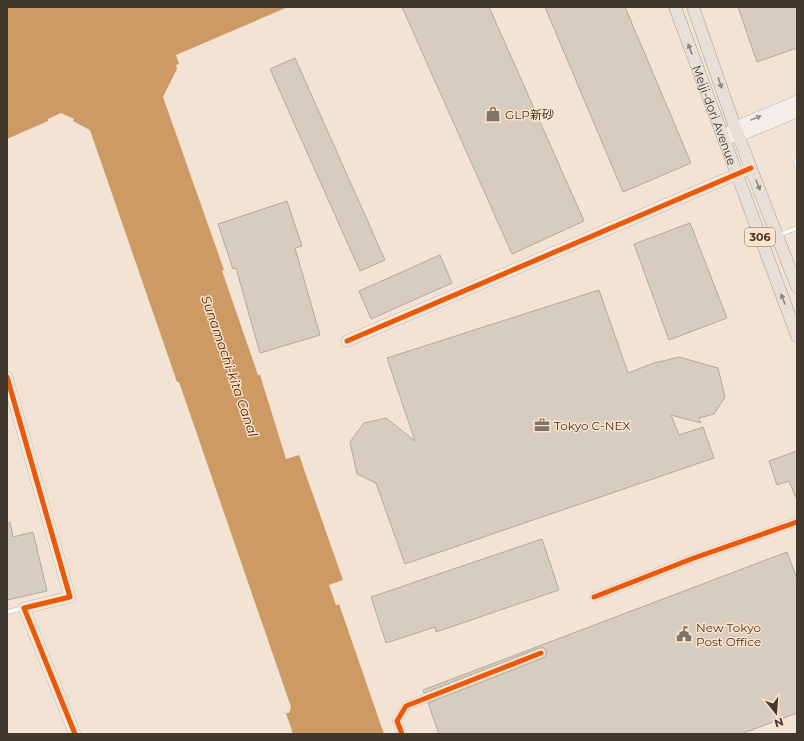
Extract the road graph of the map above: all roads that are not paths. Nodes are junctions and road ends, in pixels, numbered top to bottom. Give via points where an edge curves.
1 (674, 7) edge
2 (693, 7) edge
3 (797, 100) edge
4 (797, 112) edge
5 (737, 132) junction
6 (722, 138) junction
7 (797, 159) edge
8 (797, 165) edge
9 (751, 168) junction
10 (736, 174) junction
11 (797, 228) edge
12 (778, 236) junction
13 (797, 287) edge
14 (797, 336) edge
15 (347, 341) dead end
16 (7, 377) edge
17 (797, 522) edge
18 (594, 597) dead end
19 (24, 608) junction
20 (7, 612) edge
21 (542, 653) dead end
22 (75, 734) edge
23 (402, 734) edge

6 -> 1 main road, Meiji-dori Avenue / 306
2 -> 5 main road, Meiji-dori Avenue / 306
5 -> 3 street
4 - 5 street
5 - 6 street
5 - 9 main road, Meiji-dori Avenue / 306
6 - 10 main road, Meiji-dori Avenue / 306
7 - 8 lane
9 - 10 street
9 -> 12 main road, Meiji-dori Avenue / 306
14 -> 10 main road, Meiji-dori Avenue / 306
10 - 15 street
11 - 12 lane
12 - 13 main road, Meiji-dori Avenue / 306
16 - 19 street via 70,597
17 - 18 street
19 - 20 lane
19 - 22 street
21 - 23 street via 406,706 397,721

